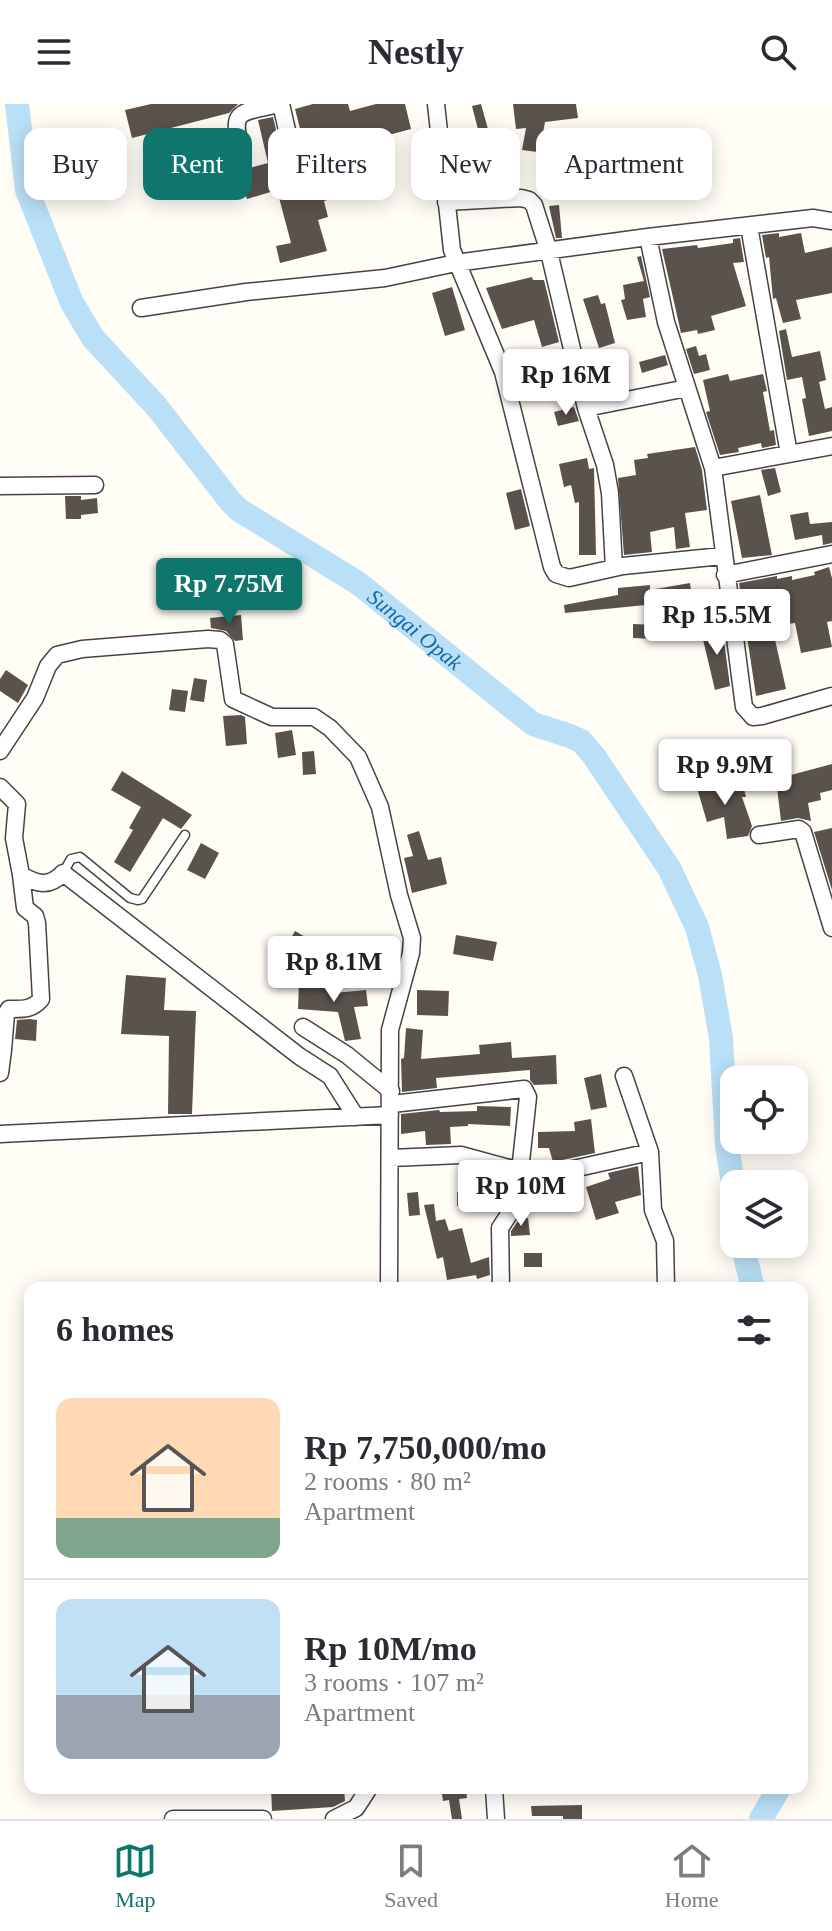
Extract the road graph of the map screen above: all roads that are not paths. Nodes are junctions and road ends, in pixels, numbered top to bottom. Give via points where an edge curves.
1 (281, 104) edge
2 (436, 104) edge
3 (236, 128) edge
4 (286, 128) edge
5 (446, 202) junction
6 (832, 221) edge
7 (749, 226) junction
8 (648, 237) junction
9 (549, 252) junction
10 (456, 263) junction
11 (141, 308) dead end
12 (687, 388) junction
13 (586, 408) junction
14 (832, 446) edge
15 (789, 454) junction
16 (713, 468) junction
17 (95, 485) dead end
18 (0, 486) edge
19 (832, 554) edge
20 (722, 556) junction
21 (614, 568) junction
22 (725, 575) junction
23 (832, 696) edge
24 (0, 751) edge
25 (0, 787) edge
26 (185, 835) dead end
27 (759, 835) dead end
28 (63, 873) junction
29 (21, 875) junction
30 (832, 928) edge
31 (303, 1027) dead end
32 (1, 1050) edge
33 (0, 1073) edge
34 (624, 1076) dead end
35 (391, 1103) junction
36 (356, 1117) junction
37 (0, 1134) edge
38 (646, 1153) junction
39 (391, 1158) junction
40 (528, 1173) junction
41 (389, 1282) edge
42 (501, 1282) edge
43 (666, 1282) edge
44 (365, 1794) edge
45 (494, 1794) edge
46 (339, 1818) edge
47 (173, 1819) edge
48 (263, 1819) edge
49 (496, 1819) edge

1 - 3 street via 242,112
1 - 4 street
2 - 5 street
5 - 9 street via 529,200
5 - 10 street
6 - 7 street via 813,218
7 - 8 street
7 - 15 street
8 - 9 street
8 - 12 street
9 - 10 street
9 - 13 street
10 - 11 street via 385,278
10 - 21 street via 501,364 552,567 569,578
12 - 13 street
12 - 16 street
13 - 21 street via 610,493
14 - 15 street
15 - 16 street
16 - 20 street
17 - 18 street
19 - 22 street
20 - 21 street
20 - 22 street
22 - 23 street via 747,713 762,716
24 - 35 street via 57,655 208,639 225,644 233,699 238,703 272,717 314,717 330,728 358,757 380,807 412,938 390,1030
25 - 29 street via 17,804 14,838
26 - 28 lane via 142,899 130,898 80,857 71,859
27 - 30 street via 803,832
28 - 29 street via 49,884
28 - 36 street via 330,1076
29 - 32 street via 25,908 37,923 41,999 27,1009 9,1009
31 - 35 street via 347,1055
32 - 33 street
34 - 38 street
35 - 36 street
35 - 39 street
35 - 40 street via 524,1089
36 - 37 street
38 - 40 street via 562,1174
38 - 43 street via 653,1210 665,1241
39 - 40 street via 461,1155
39 - 41 street
40 - 42 street via 500,1228
44 - 46 street via 356,1808
45 - 49 street
47 - 48 street

